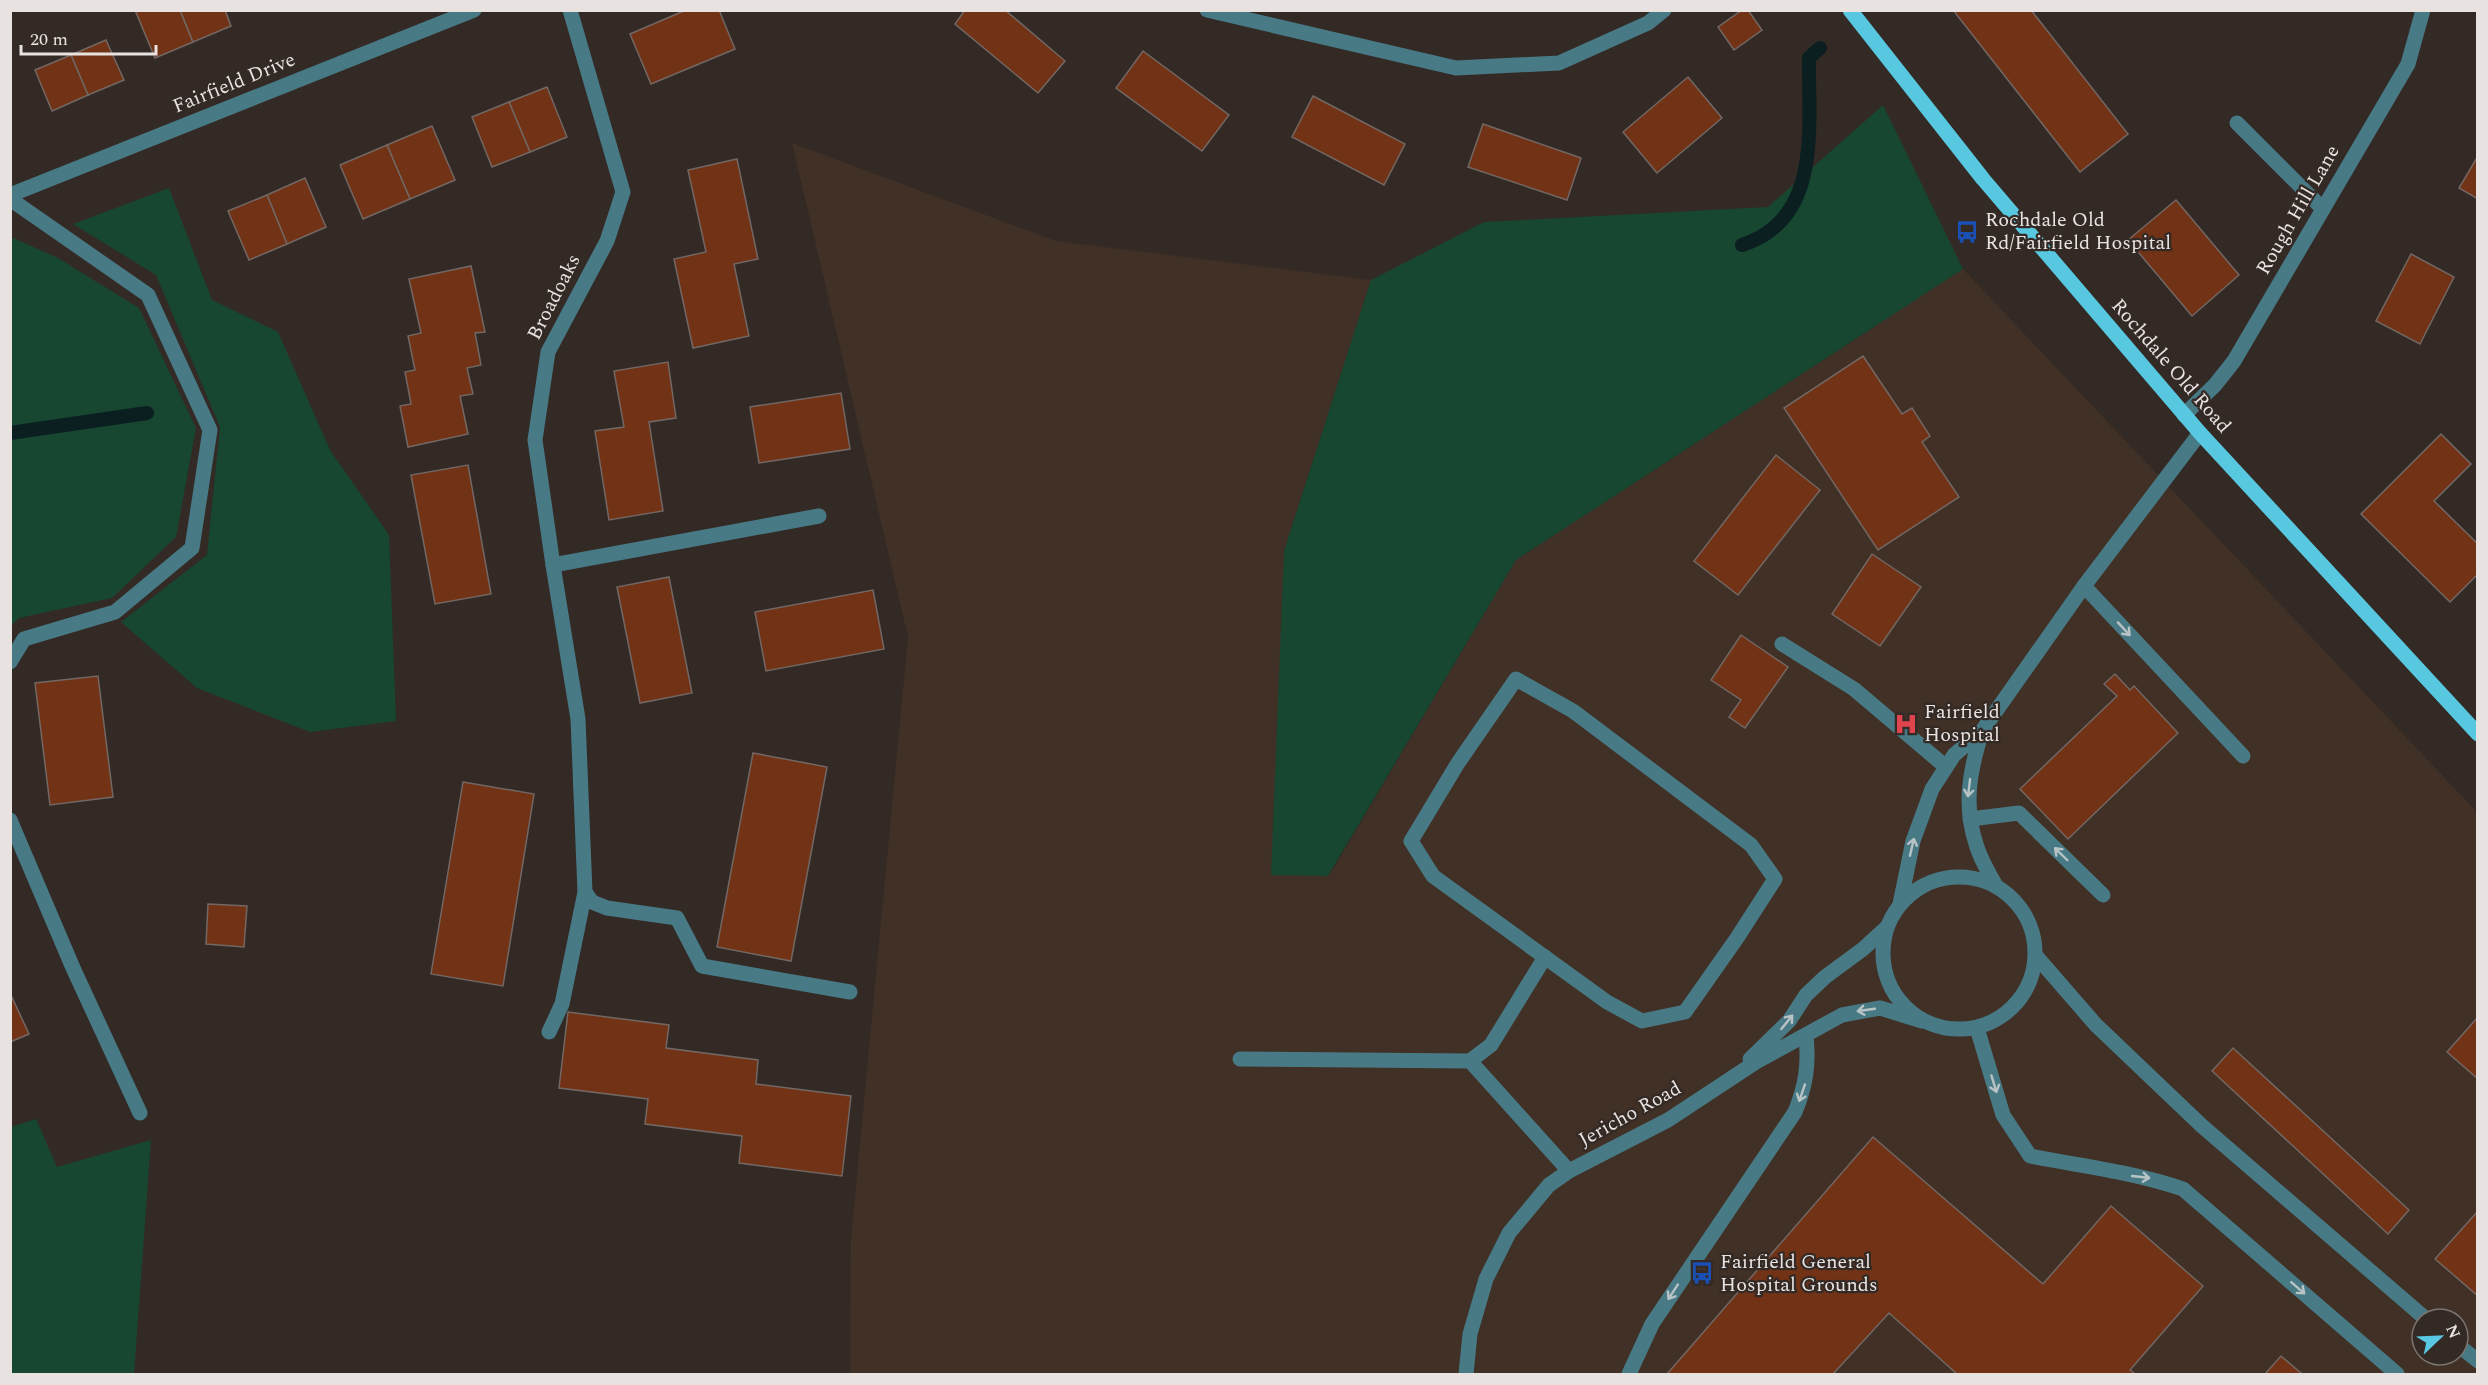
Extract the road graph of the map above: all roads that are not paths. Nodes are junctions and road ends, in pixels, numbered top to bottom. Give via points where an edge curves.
1 (474, 10) edge
2 (570, 10) edge
3 (1207, 10) edge
4 (1664, 10) edge
5 (1850, 10) edge
6 (2423, 10) edge
7 (2237, 123) dead end
8 (10, 197) edge
9 (2323, 208) junction
10 (2184, 415) junction
11 (2200, 433) junction
12 (819, 516) dead end
13 (553, 565) junction
14 (2084, 586) junction
15 (1782, 644) dead end
16 (10, 662) edge
17 (1982, 731) junction
18 (2478, 734) edge
19 (2243, 756) dead end
20 (1946, 767) junction
21 (1970, 819) junction
22 (10, 820) edge
23 (1996, 886) junction
24 (585, 892) junction
25 (2103, 895) dead end
26 (1900, 904) junction
27 (1887, 927) junction
28 (2036, 956) junction
29 (1545, 957) junction
30 (850, 992) dead end
31 (1922, 1021) junction
32 (1977, 1028) junction
33 (549, 1032) dead end
34 (1806, 1036) junction
35 (1240, 1059) dead end
36 (1470, 1061) junction
37 (1731, 1078) junction
38 (140, 1113) dead end
39 (1569, 1171) junction
40 (2412, 1307) edge
41 (1466, 1374) edge
42 (1629, 1374) edge
43 (2397, 1374) edge

1 - 8 street, Fairfield Drive
2 - 13 street, Broadoaks via 623,192 607,241 548,352 535,440
3 - 4 street via 1456,68 1559,63 1648,23
5 - 10 main road, Rochdale Old Road via 1983,179
6 - 9 street, Rough Hill Lane via 2408,64
7 - 9 street
8 - 16 street via 148,295 210,430 192,548 115,612 24,639
9 - 10 street, Rough Hill Lane via 2226,374
10 - 11 main road, Rochdale Old Road
11 - 14 street
11 - 18 main road, Rochdale Old Road
12 - 13 street
13 - 24 street, Broadoaks via 578,720
14 - 17 street
14 -> 19 street
15 - 20 street via 1854,689
17 - 20 street
17 -> 21 street via 1967,804
26 -> 20 street via 1913,841 1932,789
21 - 23 street via 1976,845
25 -> 21 street via 2019,813
22 - 38 street
23 - 26 street via 1974,878 1947,877 1922,886
23 - 28 street via 2016,903 2030,926
24 - 30 street via 592,902 607,908 677,918 702,966
24 - 33 street, Broadoaks via 562,1004
26 - 27 street
27 - 31 street via 1882,953 1887,980 1902,1004
37 -> 27 street via 1789,1021 1812,989
28 - 32 street via 2030,982 2016,1004 2001,1017
28 - 40 street via 2096,1025 2202,1126
29 - 29 street via 1433,876 1411,841 1516,679 1573,711 1751,845 1775,879 1685,1012 1642,1021 1607,1002
29 - 36 street via 1491,1045
31 - 32 street via 1948,1029
31 -> 34 street, Jericho Road via 1880,1008 1862,1010 1842,1015
32 -> 43 street via 2003,1115 2030,1156 2152,1178 2183,1189
34 - 37 street, Jericho Road
34 -> 42 street via 1809,1062 1795,1112 1652,1324
35 - 36 street
36 - 39 street
37 - 39 street, Jericho Road via 1668,1120
39 - 41 street, Jericho Road via 1549,1185 1509,1233 1486,1278 1470,1334

